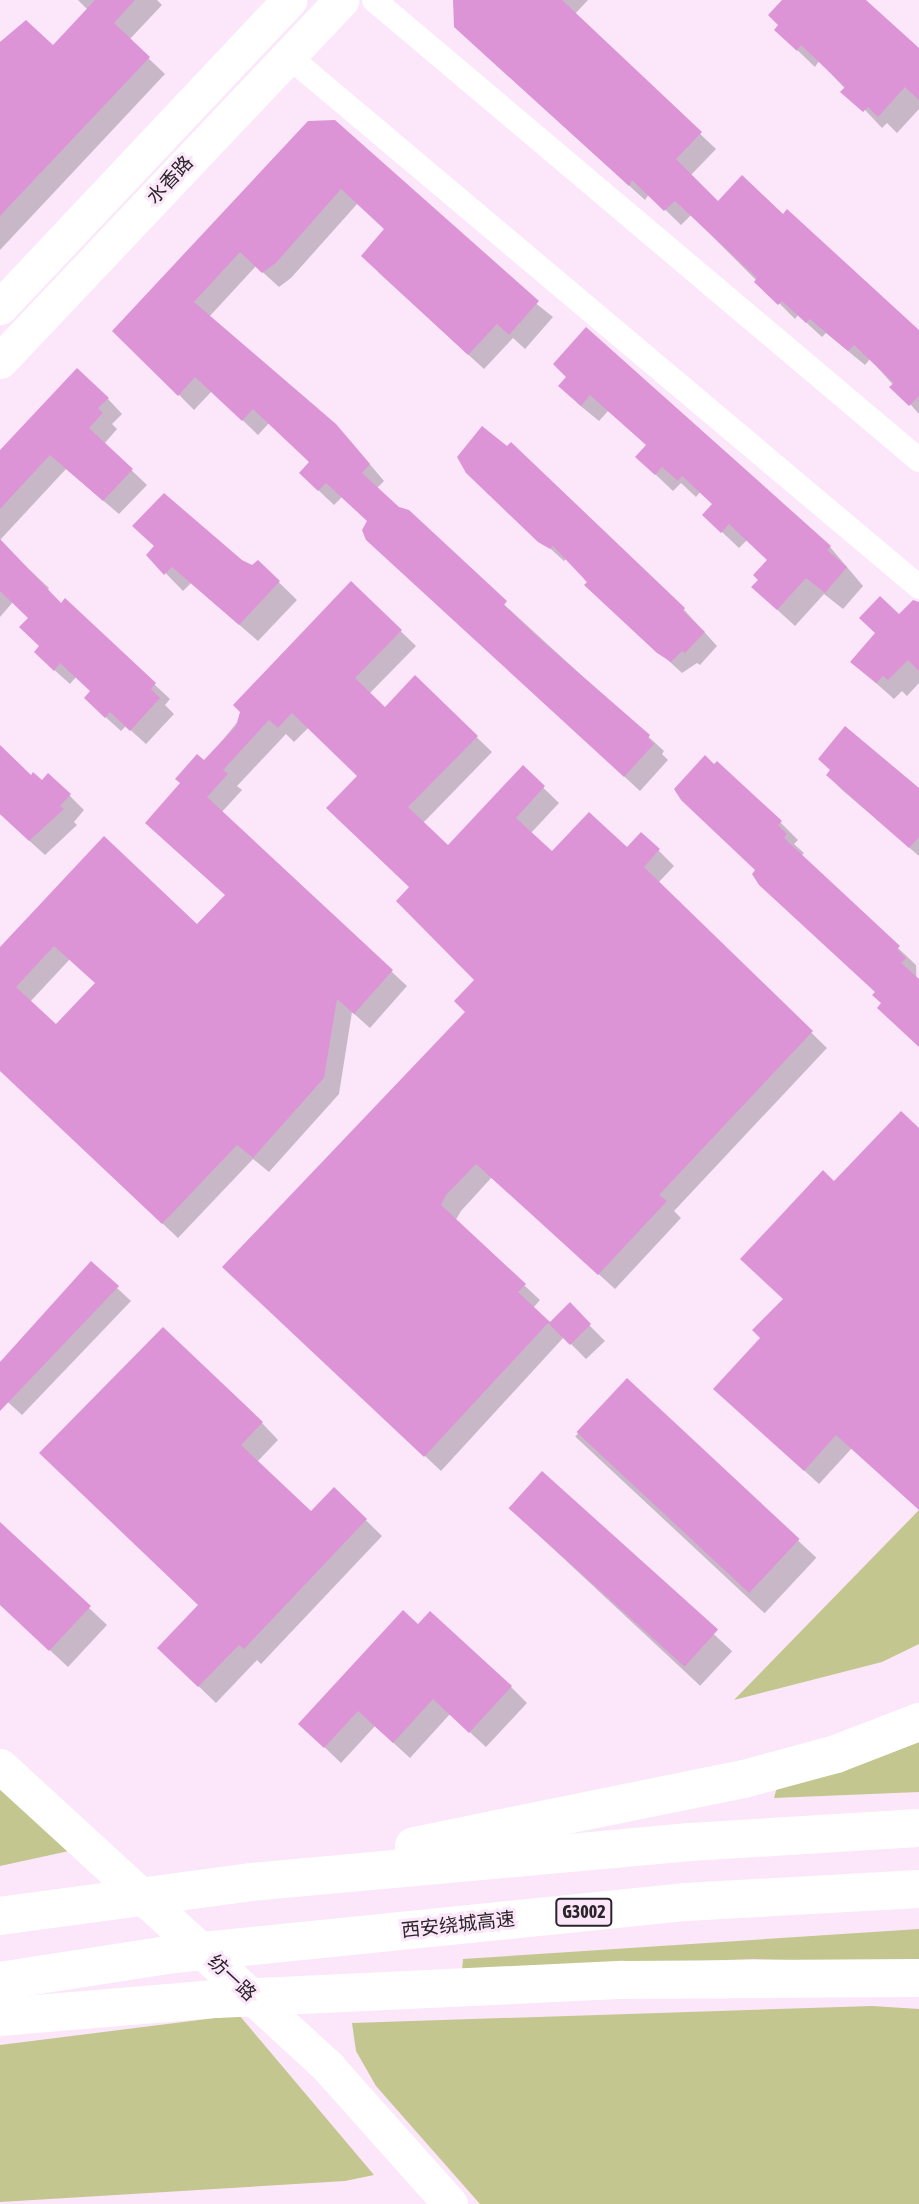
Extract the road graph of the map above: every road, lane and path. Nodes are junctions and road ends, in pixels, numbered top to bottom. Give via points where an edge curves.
1 (341, 0) edge
2 (374, 0) edge
3 (287, 1) edge
4 (315, 26) junction
5 (287, 55) junction
6 (0, 307) edge
7 (0, 361) edge
8 (919, 460) edge
9 (919, 587) edge
10 (919, 1722) edge
11 (0, 1766) edge
12 (919, 1828) edge
13 (251, 1882) junction
14 (919, 1889) edge
15 (0, 1916) edge
16 (919, 1978) edge
17 (0, 1981) edge
18 (0, 2017) edge
19 (450, 2204) edge

1 - 4 street, 水香路
2 - 8 street
3 - 4 street
3 - 6 street, 水香路
4 - 5 street, 水香路
5 - 7 street, 水香路
5 - 9 street
10 - 13 highway via 836,1754 698,1790
11 - 19 street, 纺一路 via 329,2068
12 - 13 highway via 690,1842
13 - 15 highway
14 - 17 highway, 西安绕城高速 / G3002 via 686,1902 174,1954
16 - 18 highway via 623,1980 216,1999

